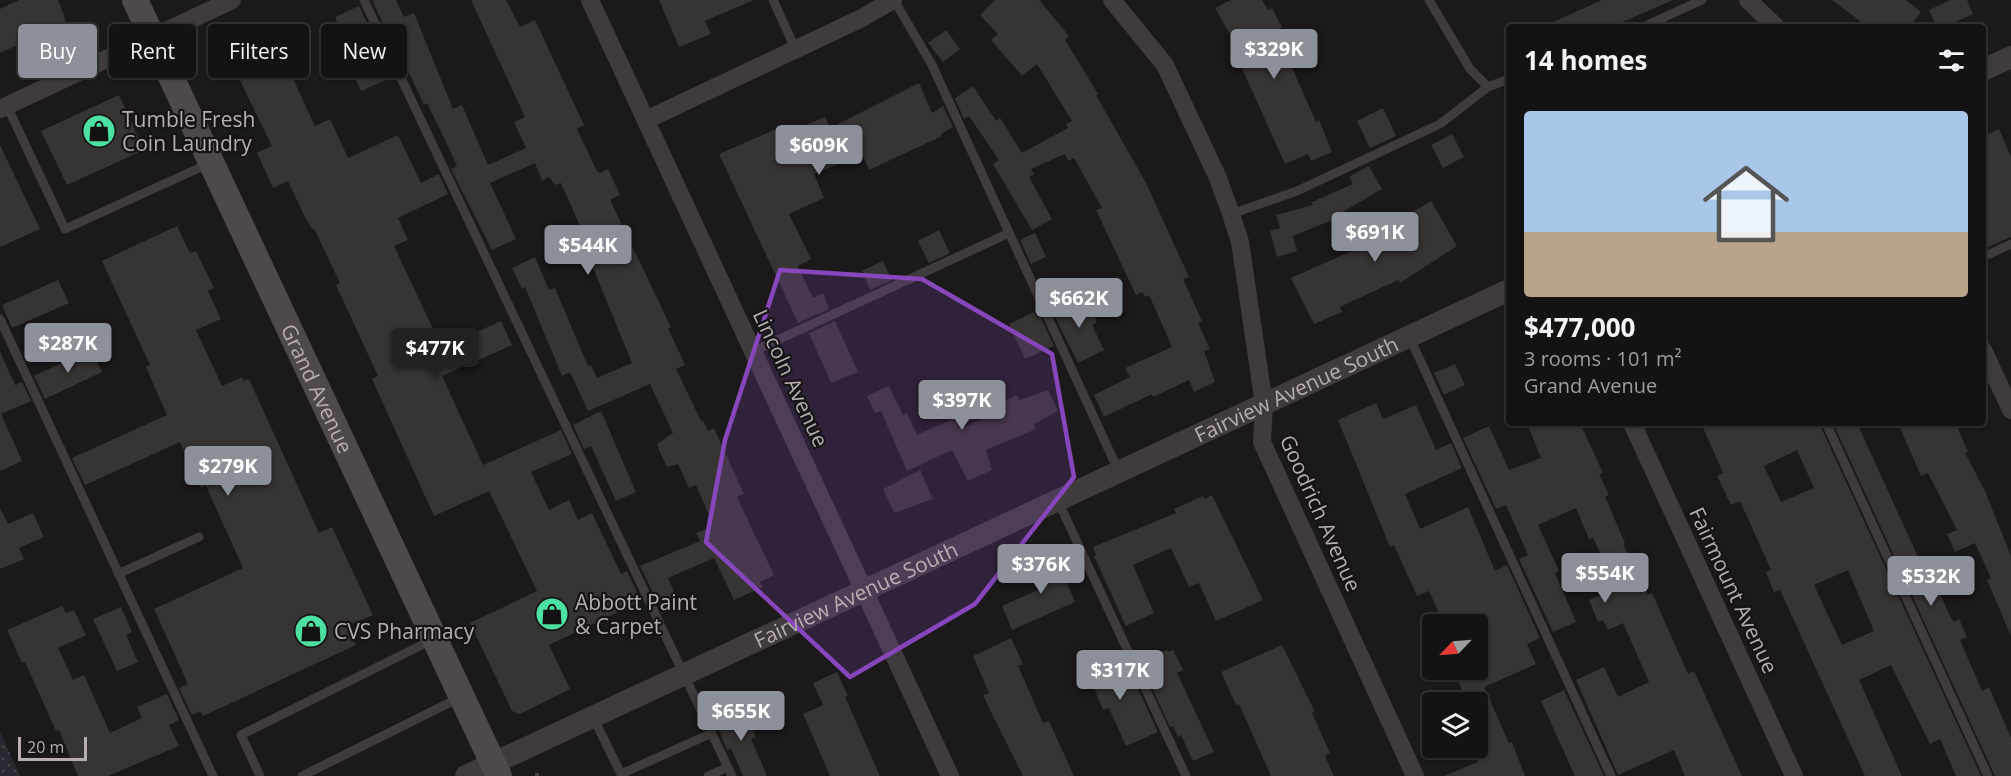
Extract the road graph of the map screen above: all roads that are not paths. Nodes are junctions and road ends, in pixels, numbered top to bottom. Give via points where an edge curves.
1 (135, 0) edge
2 (232, 0) edge
3 (364, 0) edge
4 (590, 0) edge
5 (773, 0) edge
6 (894, 0) edge
7 (1112, 0) edge
8 (1429, 0) edge
9 (1702, 0) edge
10 (1748, 0) edge
11 (146, 24) edge
12 (181, 24) edge
13 (1650, 24) edge
14 (1773, 24) edge
15 (796, 50) junction
16 (2011, 57) edge
17 (109, 58) edge
18 (1986, 69) edge
19 (171, 78) edge
20 (1506, 80) edge
21 (1488, 87) junction
22 (4, 108) edge
23 (646, 120) junction
24 (211, 163) junction
25 (1231, 214) junction
26 (1010, 233) junction
27 (2011, 244) edge
28 (1986, 256) edge
29 (1506, 292) edge
30 (0, 319) edge
31 (1409, 336) junction
32 (754, 351) junction
33 (1986, 356) edge
34 (1264, 404) junction
35 (2011, 410) edge
36 (1633, 426) edge
37 (1827, 426) edge
38 (1119, 472) junction
39 (1058, 500) junction
40 (200, 537) dead end
41 (118, 574) junction
42 (865, 590) junction
43 (434, 639) junction
44 (685, 674) junction
45 (462, 696) junction
46 (593, 717) junction
47 (712, 733) junction
48 (496, 770) edge
49 (730, 772) edge
50 (621, 775) edge
51 (213, 776) edge
52 (260, 776) edge
53 (302, 776) edge
54 (465, 776) edge
55 (708, 776) edge
56 (950, 776) edge
57 (1186, 776) edge
58 (1415, 776) edge
59 (1611, 776) edge
60 (1794, 776) edge
61 (1988, 776) edge

1 - 11 main road, Grand Avenue
2 - 12 street
3 - 44 lane
4 - 23 street, Lincoln Avenue
5 - 15 lane
6 - 15 street
6 - 26 lane via 932,64
7 - 25 street, Goodrich Avenue via 1165,65
8 - 21 lane via 1470,69
9 - 13 lane
10 - 14 street
15 - 23 street
16 - 18 street
17 - 22 street
19 - 24 main road, Grand Avenue
20 - 21 lane
21 - 25 lane via 1440,124 1297,191
22 - 24 lane via 65,229
23 - 32 street, Lincoln Avenue
24 - 43 main road, Grand Avenue
25 - 34 street, Goodrich Avenue via 1240,242
26 - 32 lane
26 - 38 lane
27 - 28 lane
29 - 31 street, Fairview Avenue South
30 - 41 lane
31 - 34 street, Fairview Avenue South
31 - 59 lane
32 - 42 street, Lincoln Avenue
33 - 35 street
34 - 38 street, Fairview Avenue South
34 - 58 street, Goodrich Avenue via 1262,442
36 - 60 street, Fairmount Avenue
37 - 61 lane
38 - 39 street, Fairview Avenue South
39 - 42 street, Fairview Avenue South
39 - 57 lane
40 - 41 lane
41 - 51 lane
42 - 44 street, Fairview Avenue South
42 - 56 street, Lincoln Avenue
43 - 45 main road, Grand Avenue
43 - 52 lane via 241,735
44 - 46 street, Fairview Avenue South
44 - 47 lane
45 - 48 main road, Grand Avenue
45 - 53 lane
46 - 48 street, Fairview Avenue South
46 - 50 lane
47 - 49 lane
47 - 50 lane
48 - 54 street, Fairview Avenue South
49 - 55 lane

